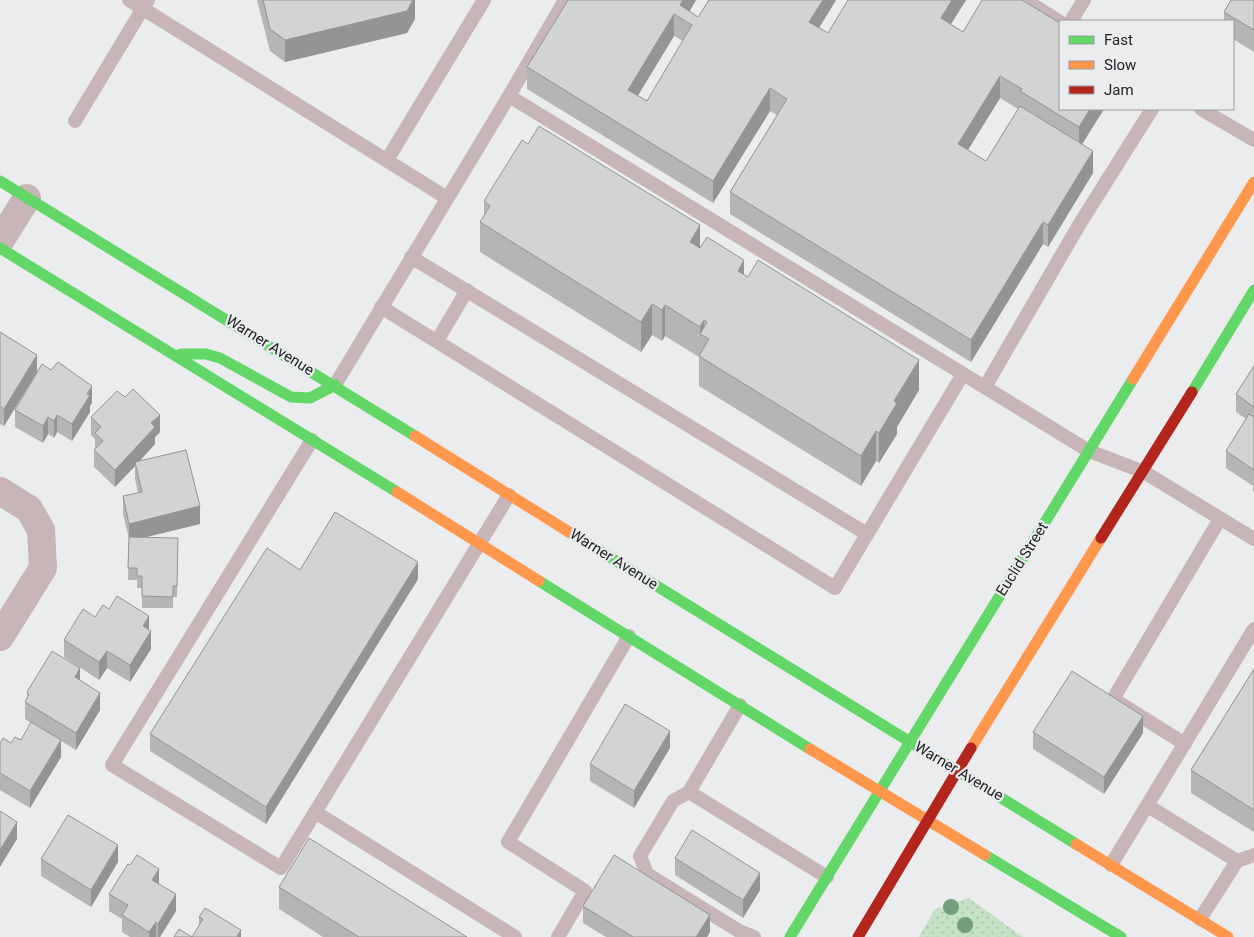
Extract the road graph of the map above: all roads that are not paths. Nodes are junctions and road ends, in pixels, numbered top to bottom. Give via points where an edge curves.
1 (129, 0) edge
2 (484, 0) edge
3 (565, 0) edge
4 (1025, 0) edge
5 (1084, 0) edge
6 (145, 4) edge
7 (1072, 20) edge
8 (1059, 21) edge
9 (509, 96) junction
10 (1151, 110) edge
11 (1203, 110) edge
12 (76, 121) dead end
13 (1254, 140) edge
14 (387, 160) junction
15 (0, 180) edge
16 (1254, 182) edge
17 (27, 198) junction
18 (447, 198) junction
19 (0, 241) edge
20 (0, 248) edge
21 (411, 257) junction
22 (467, 290) junction
23 (1254, 290) edge
24 (381, 307) junction
25 (437, 341) junction
26 (177, 354) junction
27 (963, 374) junction
28 (335, 386) junction
29 (985, 387) junction
30 (312, 440) junction
31 (1089, 451) junction
32 (1144, 472) junction
33 (0, 491) edge
34 (510, 495) junction
35 (1220, 519) junction
36 (867, 534) junction
37 (1254, 540) edge
38 (480, 544) junction
39 (1254, 630) edge
40 (629, 636) junction
41 (0, 637) edge
42 (740, 705) junction
43 (909, 742) junction
44 (1185, 744) junction
45 (958, 770) junction
46 (879, 791) junction
47 (689, 792) junction
48 (1148, 806) junction
49 (315, 812) junction
50 (928, 820) junction
51 (1254, 855) edge
52 (1237, 861) junction
53 (1111, 865) junction
54 (827, 877) junction
55 (1200, 919) junction
56 (516, 937) edge
57 (558, 937) edge
58 (754, 937) edge
59 (790, 937) edge
60 (858, 937) edge
61 (1121, 937) edge
62 (1228, 937) edge

1 - 6 lane
2 - 14 lane
3 - 9 lane
4 - 8 lane
5 - 7 lane
6 - 12 lane
6 - 14 lane
9 - 18 lane
9 - 27 lane
10 - 29 lane
11 - 13 lane
14 - 18 lane
15 - 17 main road, Warner Avenue
16 - 31 main road, Euclid Street
17 - 19 street
17 - 28 main road, Warner Avenue
18 - 21 lane
20 - 26 main road
21 - 22 lane
21 - 24 lane
22 - 25 lane
22 - 36 lane
23 - 32 main road
24 - 25 lane
24 - 28 lane
25 - 36 lane via 835,588
26 - 28 main road via 206,354 220,358 291,397 310,398
26 - 30 main road
27 - 29 lane
27 - 36 lane
28 - 34 main road, Warner Avenue
29 - 31 lane
30 - 38 main road
30 - 49 lane via 112,765 281,868
31 - 32 lane
31 - 43 main road, Euclid Street
32 - 35 lane
32 - 45 main road
33 - 41 street via 29,509 41,530 43,568
34 - 38 lane
34 - 43 main road, Warner Avenue
35 - 37 lane
35 - 44 lane via 1113,699
38 - 40 main road
38 - 49 lane
39 - 44 lane
40 - 42 main road
40 - 57 lane via 508,842 585,891
42 - 46 main road
42 - 47 lane
43 - 45 main road, Warner Avenue
43 - 46 main road, Euclid Street
44 - 48 lane
45 - 50 main road
45 - 53 main road, Warner Avenue
46 - 50 main road
46 - 54 main road, Euclid Street
47 - 54 lane
47 - 58 lane via 673,801 640,856 647,874
48 - 52 lane
48 - 53 lane
49 - 56 lane
50 - 60 main road
50 - 61 main road
51 - 52 lane
52 - 55 lane
53 - 55 main road, Warner Avenue
54 - 59 main road, Euclid Street
55 - 62 main road, Warner Avenue

